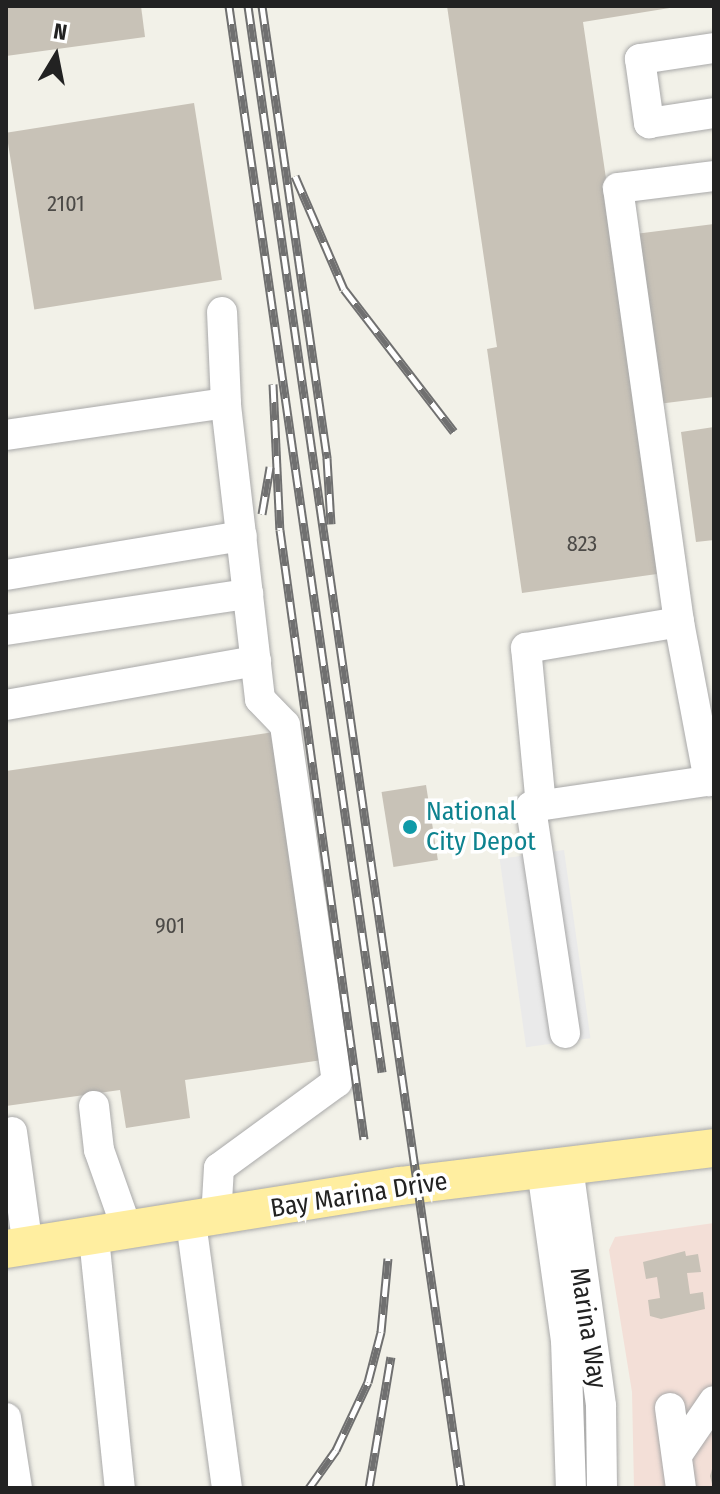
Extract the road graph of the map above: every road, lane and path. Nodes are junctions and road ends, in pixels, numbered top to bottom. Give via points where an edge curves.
1 (714, 48) edge
2 (714, 113) edge
3 (714, 176) edge
4 (222, 312) dead end
5 (226, 403) junction
6 (6, 435) edge
7 (242, 536) junction
8 (6, 575) edge
9 (248, 594) junction
10 (679, 622) junction
11 (6, 630) edge
12 (256, 661) junction
13 (6, 705) edge
14 (712, 780) edge
15 (536, 806) junction
16 (565, 1033) dead end
17 (94, 1106) dead end
18 (12, 1132) dead end
19 (714, 1148) edge
20 (555, 1169) junction
21 (204, 1220) junction
22 (111, 1235) junction
23 (17, 1248) edge
24 (714, 1401) edge
25 (670, 1408) dead end
26 (6, 1418) edge
27 (677, 1455) junction
28 (17, 1488) edge
29 (120, 1488) edge
30 (227, 1488) edge
31 (571, 1488) edge
32 (602, 1488) edge
33 (681, 1488) edge

1 - 2 street via 640,59 649,123
3 - 10 street via 618,188
4 - 5 street
5 - 6 street
5 - 7 street
7 - 8 street
7 - 9 street
9 - 11 street
9 - 12 street
10 - 14 street
10 - 15 street via 526,648
12 - 13 street
12 - 21 street via 260,699 285,725 337,1082 219,1168
14 - 15 street
15 - 16 street
17 - 22 street
18 - 23 street
19 - 20 main road, Bay Marina Drive
20 - 21 main road, Bay Marina Drive via 400,1186
20 - 31 street, Marina Way
20 - 32 street, Marina Way via 601,1406
21 - 22 main road, Bay Marina Drive
21 - 30 street
22 - 23 main road, Bay Marina Drive
22 - 29 street
24 - 27 street
25 - 27 street
26 - 28 street
27 - 33 street

